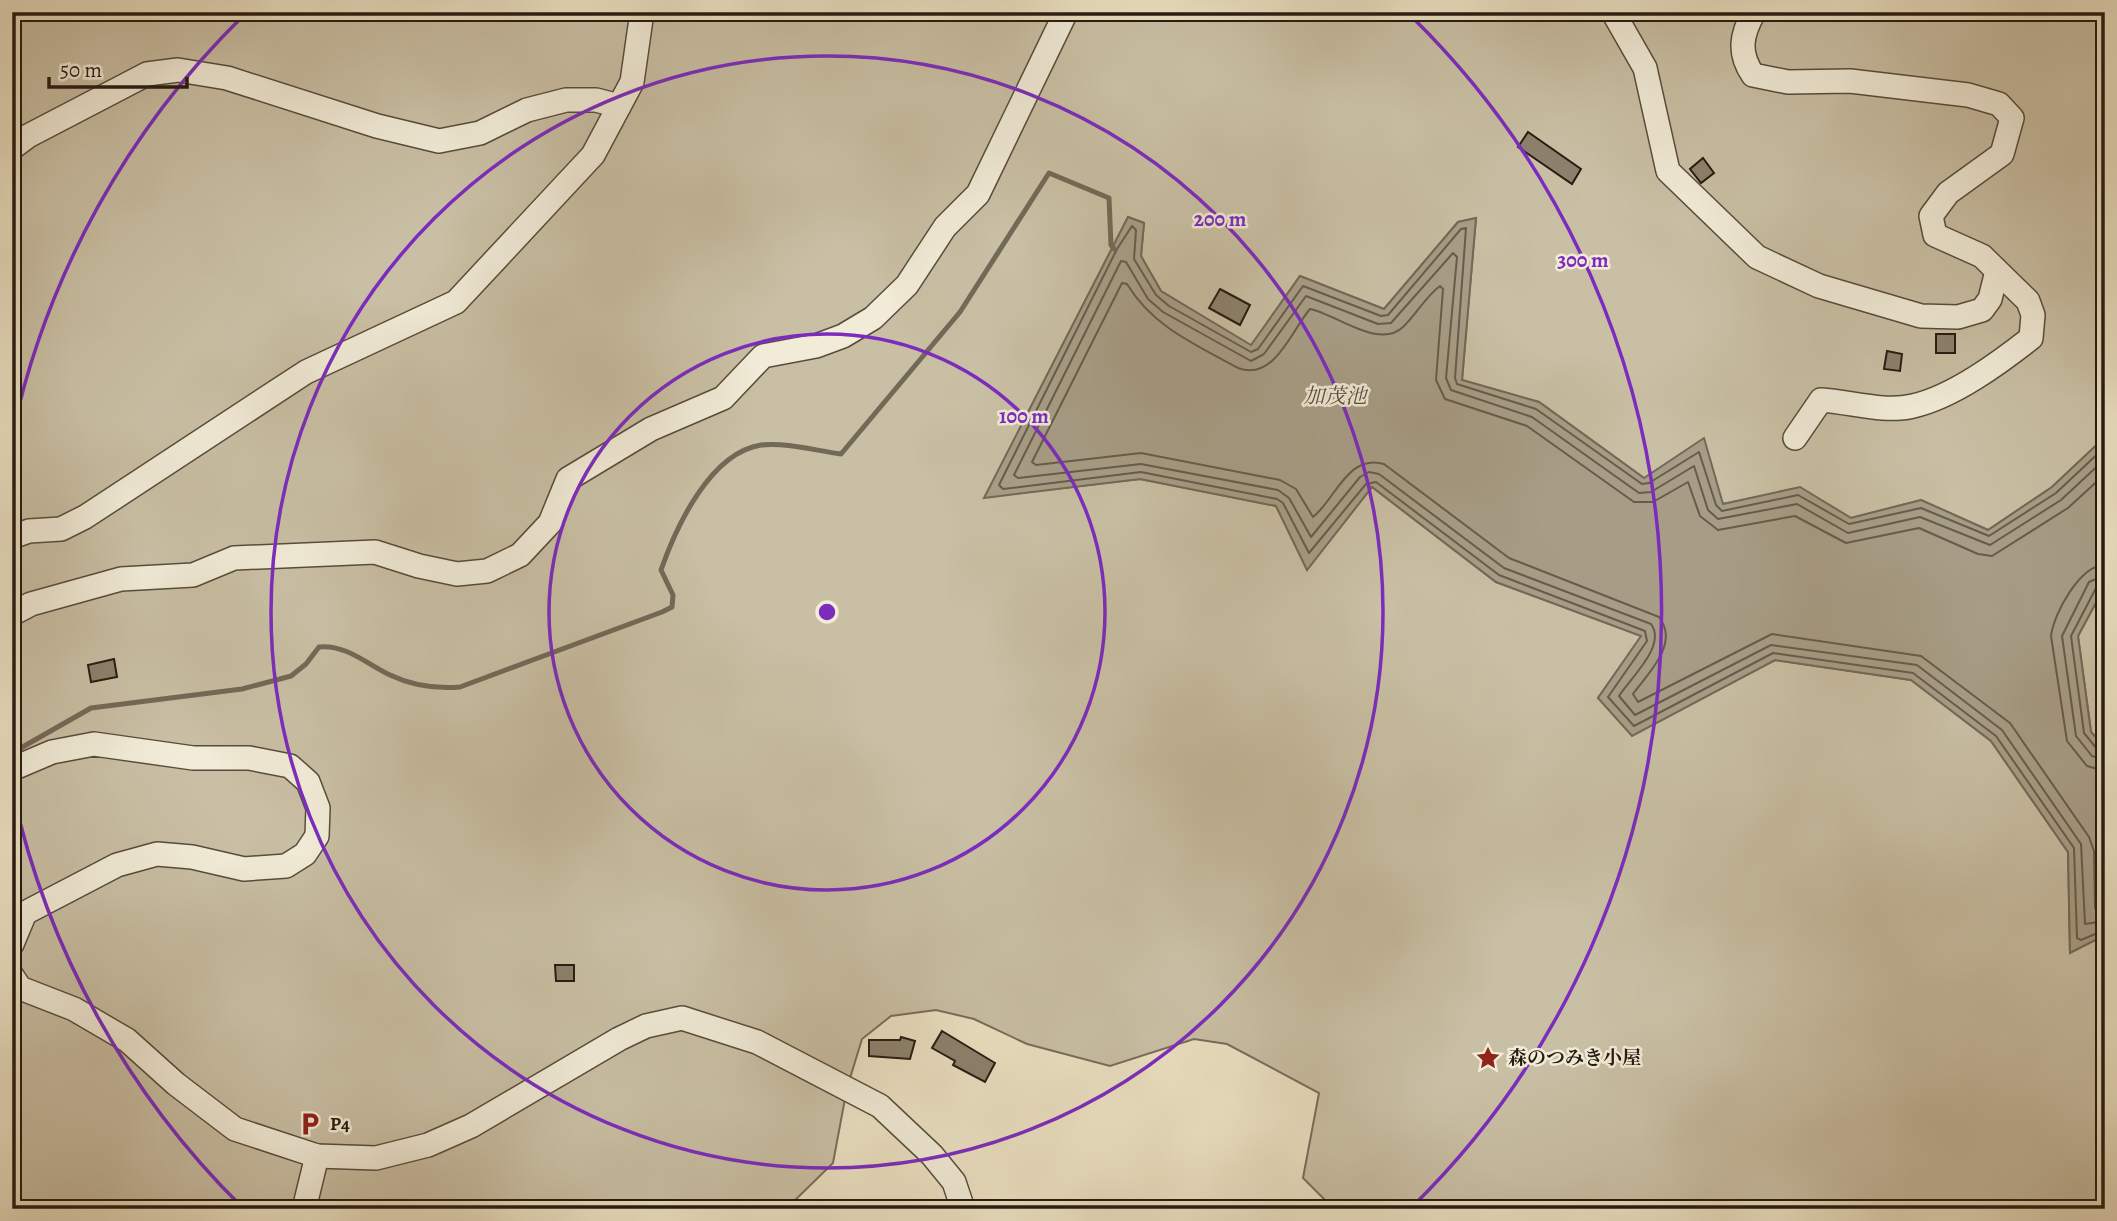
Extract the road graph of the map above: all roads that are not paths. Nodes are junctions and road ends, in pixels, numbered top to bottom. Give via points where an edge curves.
1 (642, 12) edge
2 (1066, 12) edge
3 (1613, 12) edge
4 (1754, 12) edge
5 (619, 106) junction
6 (12, 148) edge
7 (1997, 271) junction
8 (1795, 438) dead end
9 (12, 537) edge
10 (12, 614) edge
11 (12, 769) edge
12 (12, 944) edge
13 (12, 976) edge
14 (932, 1155) junction
15 (317, 1156) junction
16 (304, 1209) edge
17 (946, 1209) edge
18 (963, 1209) edge

1 - 5 street via 632,82
2 - 10 street via 978,194 945,227 907,285 873,318 842,336 764,356 723,398 651,429 568,479 550,523 520,555 487,571 457,574 375,552 234,558 192,575 121,579 30,604
3 - 7 street via 1645,68 1668,172 1757,257 1819,286 1921,316 1958,317 1982,310 1990,299
4 - 7 street via 1745,29 1742,58 1753,75 1788,82 1905,86 1999,104 2012,118 2003,153 1948,193 1931,216 1935,235 1982,256
5 - 6 street via 566,100 527,110 480,133 439,141 227,78 178,70 147,74
5 - 9 street via 593,155 456,302 306,372 85,517 61,528
7 - 8 street via 2028,301 2033,315 2031,338 1987,372 1912,407 1865,407 1821,400
11 - 12 street via 52,752 94,744 193,758 249,758 290,766 308,782 318,807 317,836 305,854 286,866 244,869 156,853 117,865 24,913
13 - 15 street via 20,988 74,1009 127,1040 235,1129
14 - 15 street via 880,1106 822,1074 746,1038 682,1018 646,1026 619,1039 471,1126 428,1146 376,1158
14 - 17 street
14 - 18 street via 954,1182
15 - 16 street

